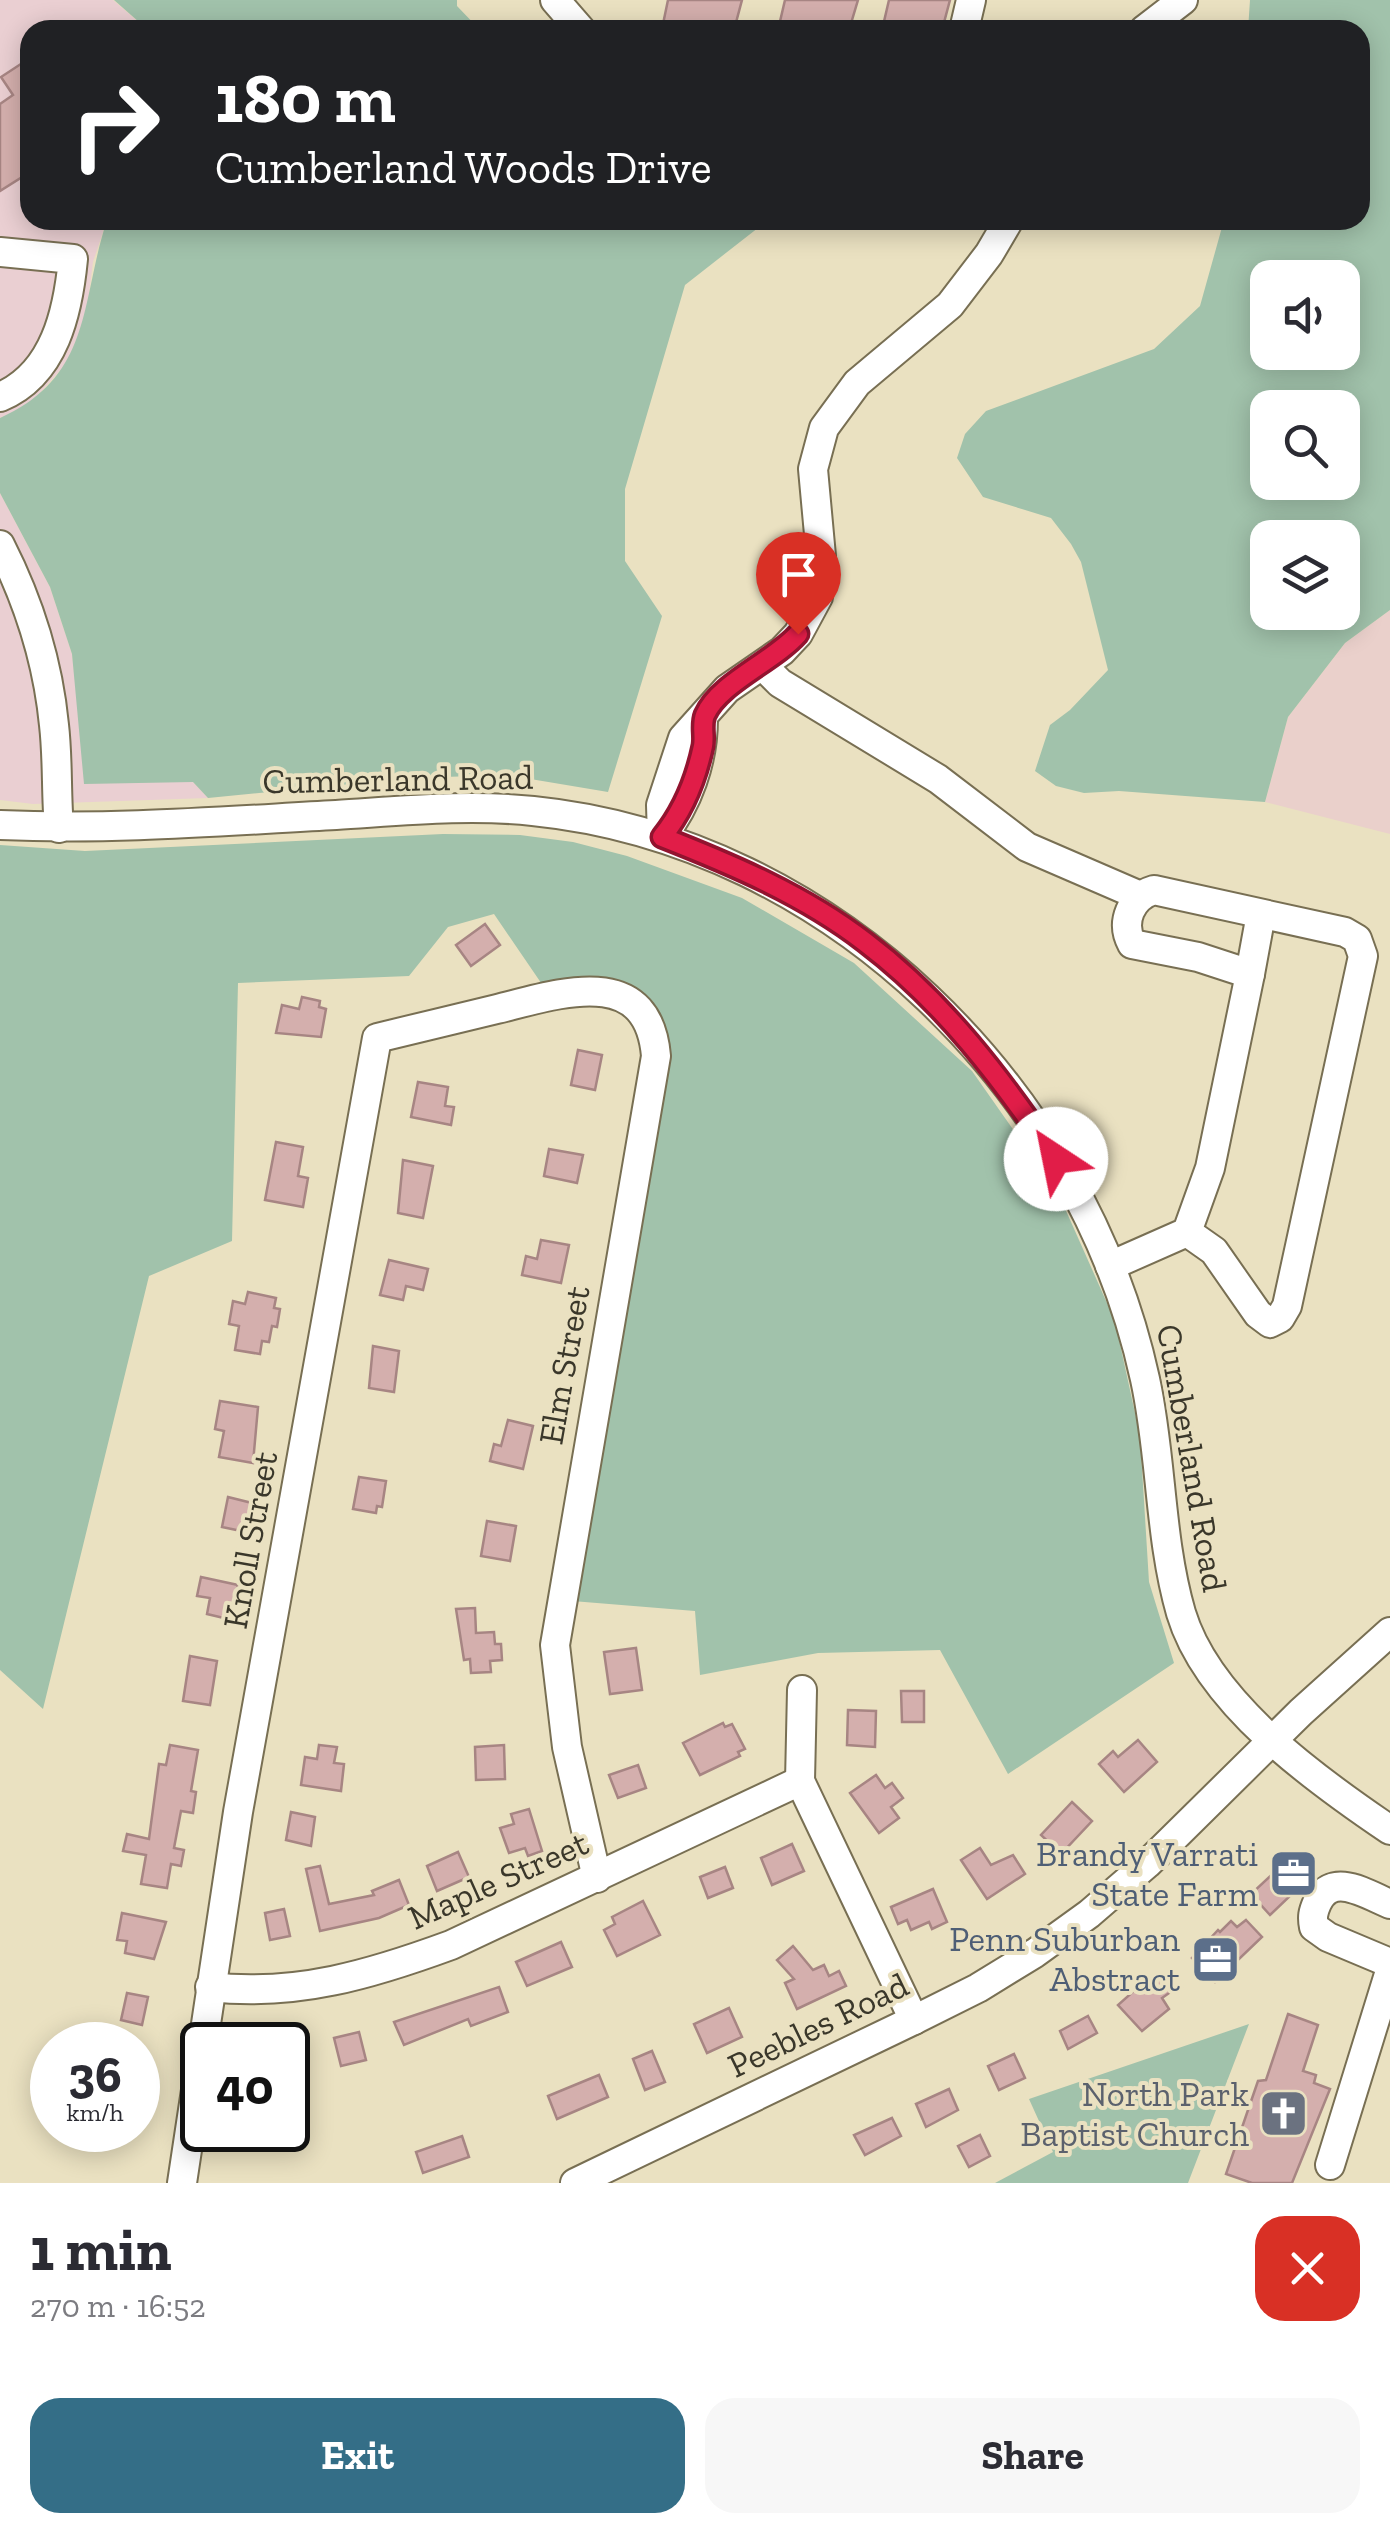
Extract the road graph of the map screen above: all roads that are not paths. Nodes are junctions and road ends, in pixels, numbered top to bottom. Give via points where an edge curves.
1 (555, 0) edge
2 (572, 20) edge
3 (1003, 230) edge
4 (0, 252) edge
5 (0, 398) edge
6 (0, 545) edge
7 (762, 666) junction
8 (0, 825) edge
9 (58, 828) junction
10 (662, 837) junction
11 (1138, 895) junction
12 (1261, 914) junction
13 (1250, 974) junction
14 (502, 1008) joint
15 (1187, 1232) junction
16 (1110, 1266) junction
17 (1390, 1632) edge
18 (802, 1690) dead end
19 (1273, 1740) junction
20 (800, 1781) junction
21 (1390, 1830) edge
22 (597, 1878) junction
23 (1390, 1904) edge
24 (1390, 1963) edge
25 (1390, 1971) edge
26 (210, 1987) junction
27 (914, 2020) junction
28 (1330, 2165) dead end
29 (182, 2183) edge
30 (576, 2183) edge

1 - 2 street
3 - 7 street via 950,305 857,383 824,428 813,469 818,597 798,634
4 - 5 street via 74,259 55,341 43,362
6 - 9 street via 47,678
7 - 10 street via 727,689 703,719 703,744 682,811
7 - 11 street via 938,778 1026,847
8 - 9 street, Cumberland Road
9 - 10 street, Cumberland Road via 469,807 566,814
10 - 16 street, Cumberland Road via 769,883 850,932 904,976 958,1028 1025,1112
11 - 12 street via 1154,890
11 - 13 street via 1126,928 1132,944
12 - 13 street
12 - 15 street via 1344,932 1357,940 1363,956 1280,1318 1270,1323 1258,1314 1214,1251
13 - 15 street via 1210,1168
14 - 22 street, Elm Street via 575,990 606,992 640,1011 654,1030 655,1070 555,1645 564,1732
14 - 26 street, Knoll Street via 377,1038
15 - 16 street
16 - 19 street, Cumberland Road via 1144,1376 1183,1620 1226,1691
17 - 19 street, Peebles Road
18 - 20 street
19 - 21 street, Cumberland Road
19 - 27 street, Peebles Road via 1090,1914 978,1988
20 - 22 street, Maple Street
20 - 27 street
22 - 26 street, Maple Street via 451,1945 363,1976 302,1987
23 - 24 street via 1333,1886 1323,1890 1312,1915 1314,1927 1328,1938
25 - 28 street
26 - 29 street, Knoll Street
27 - 30 street, Peebles Road

